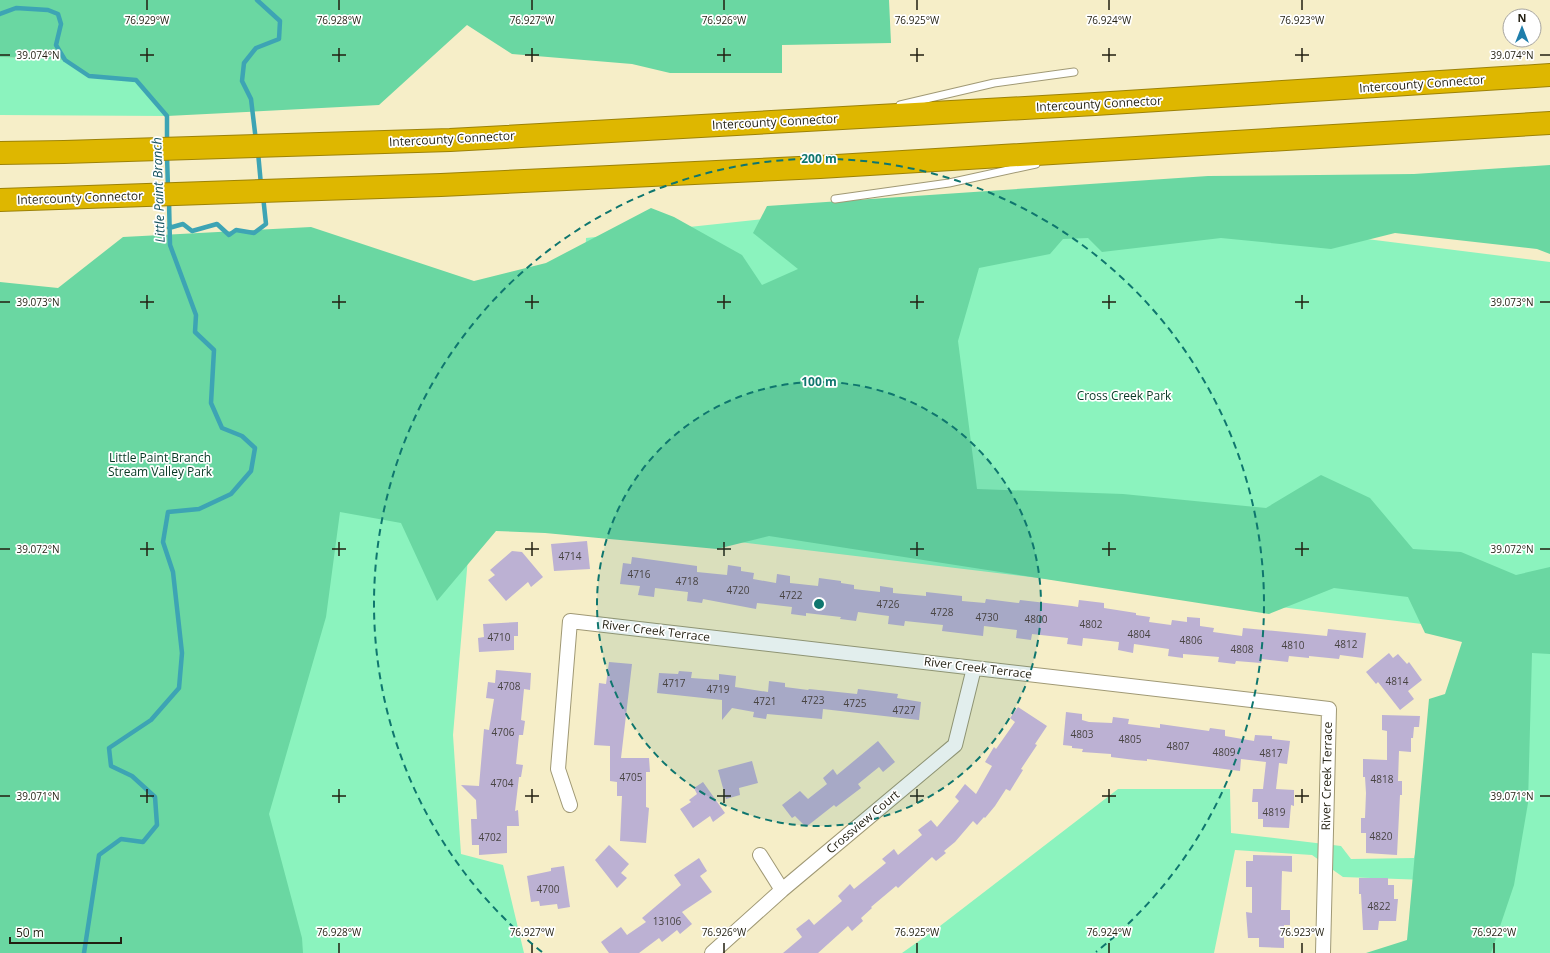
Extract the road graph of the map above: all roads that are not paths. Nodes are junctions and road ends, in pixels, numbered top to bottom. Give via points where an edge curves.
1 (1074, 72) dead end
2 (1550, 75) edge
3 (851, 118) junction
4 (1550, 123) edge
5 (1092, 151) junction
6 (0, 153) edge
7 (835, 199) dead end
8 (0, 200) edge
9 (974, 668) junction
10 (570, 805) dead end
11 (760, 855) dead end
12 (782, 890) junction
13 (712, 953) edge
14 (1324, 953) edge

1 - 3 lane via 973,87
2 - 3 highway, Intercounty Connector
3 - 6 highway, Intercounty Connector via 450,140
4 - 5 highway, Intercounty Connector
5 - 7 lane via 949,182
5 - 8 highway, Intercounty Connector via 441,186
9 - 10 street, River Creek Terrace via 570,621 558,769
9 - 12 street, Crossview Court via 955,745
9 - 14 street, River Creek Terrace via 1329,709
11 - 12 street
12 - 13 street, Crossview Court

